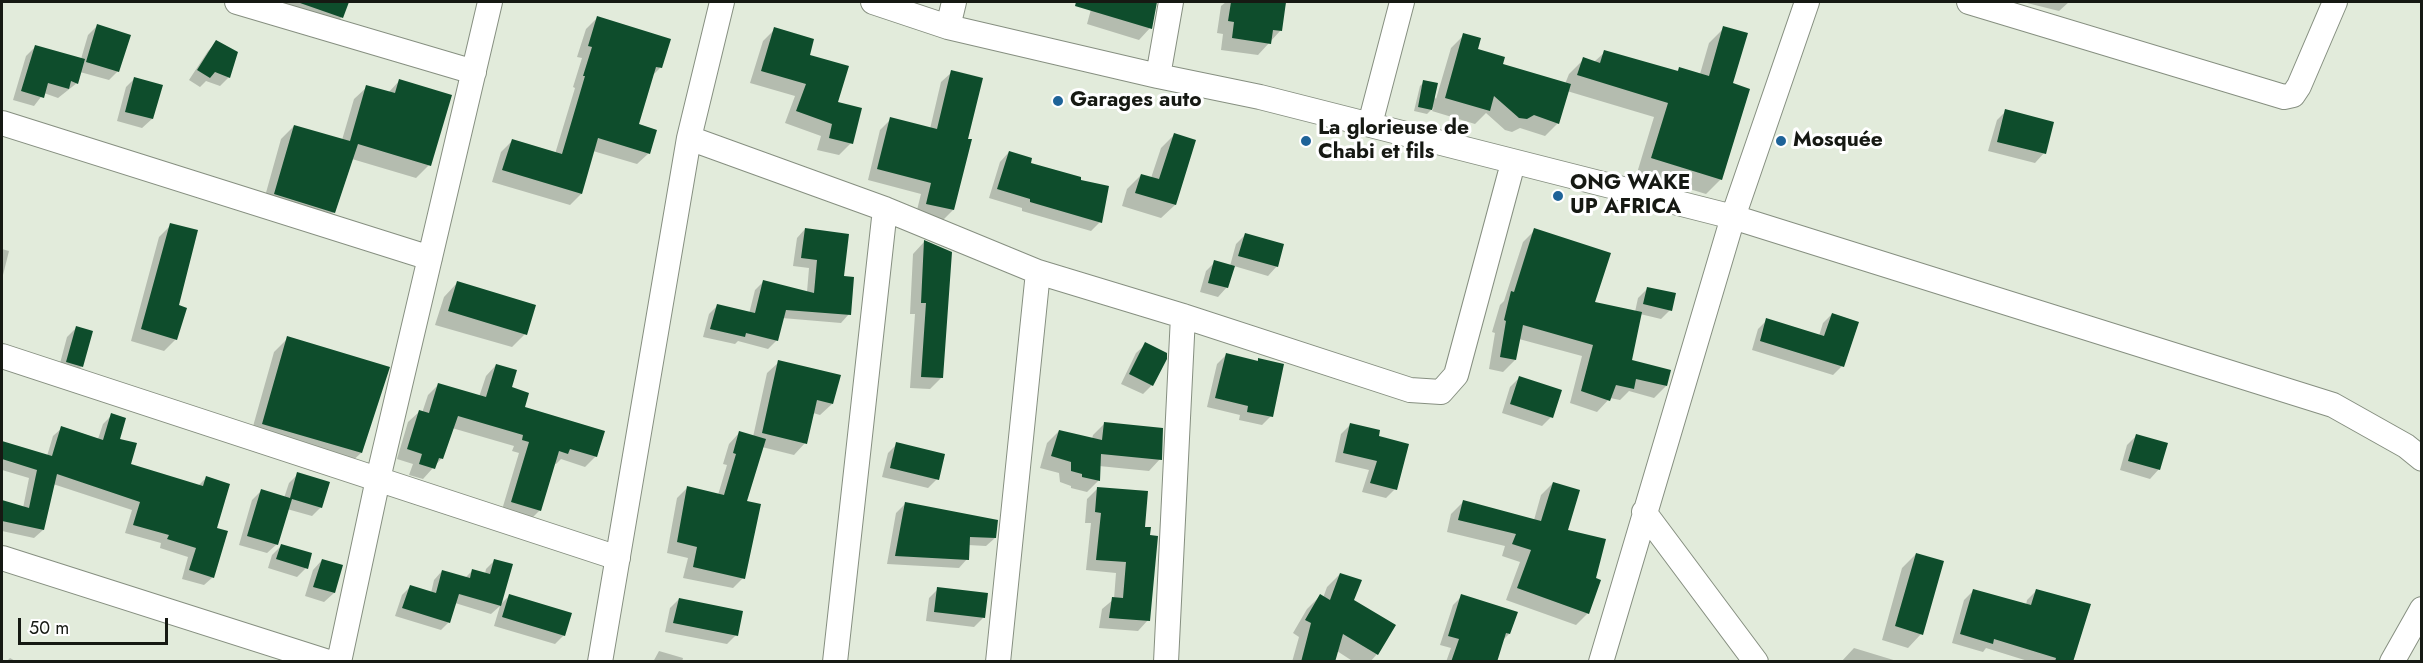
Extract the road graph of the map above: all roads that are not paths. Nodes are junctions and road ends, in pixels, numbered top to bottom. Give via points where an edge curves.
1 (237, 2) edge
2 (490, 2) edge
3 (722, 2) edge
4 (873, 2) edge
5 (954, 2) edge
6 (1171, 2) edge
7 (1401, 2) edge
8 (1807, 2) edge
9 (1969, 2) edge
10 (2335, 2) edge
11 (948, 27) junction
12 (474, 72) junction
13 (1158, 76) junction
14 (2, 123) edge
15 (1370, 124) junction
16 (689, 138) junction
17 (1513, 162) junction
18 (885, 209) junction
19 (1733, 217) junction
20 (430, 258) junction
21 (1038, 272) junction
22 (1183, 316) junction
23 (2, 356) edge
24 (2421, 459) edge
25 (378, 479) junction
26 (1644, 513) junction
27 (2, 558) edge
28 (618, 558) junction
29 (2421, 609) edge
30 (328, 662) edge
31 (339, 662) edge
32 (600, 662) edge
33 (835, 662) edge
34 (998, 662) edge
35 (1166, 662) edge
36 (1601, 662) edge
37 (1756, 662) edge
38 (2392, 662) edge

1 - 12 street
2 - 12 street
3 - 16 street
4 - 11 street
5 - 11 street
6 - 13 street
7 - 15 street
8 - 19 street
9 - 10 street via 2284,97 2293,95 2299,86
11 - 13 street
12 - 20 street
13 - 15 street
14 - 20 street
15 - 17 street
16 - 18 street
16 - 28 street
17 - 19 street
17 - 22 street via 1456,375 1441,392 1410,390
18 - 21 street
18 - 33 street
19 - 24 street via 2333,405 2406,446
19 - 26 street
20 - 25 street
21 - 22 street
21 - 34 street
22 - 35 street
23 - 25 street
25 - 28 street
25 - 31 street
26 - 36 street
26 - 37 street
27 - 30 street
28 - 32 street
29 - 38 street

